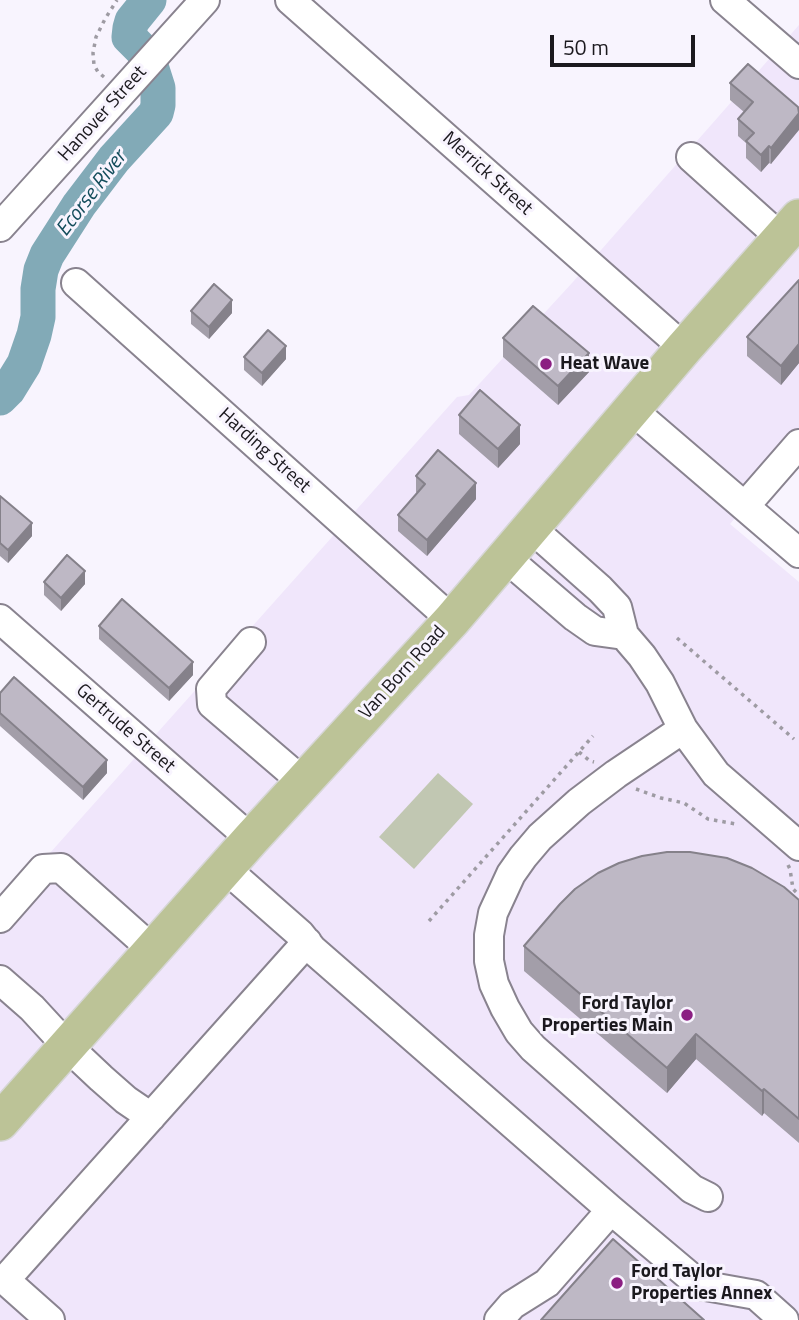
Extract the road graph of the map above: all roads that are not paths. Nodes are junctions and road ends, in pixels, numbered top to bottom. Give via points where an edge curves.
1 (205, 0) edge
2 (290, 0) edge
3 (725, 0) edge
4 (799, 64) edge
5 (691, 157) dead end
6 (2, 222) edge
7 (790, 228) edge
8 (76, 283) dead end
9 (684, 348) junction
10 (631, 409) junction
11 (799, 444) edge
12 (745, 506) junction
13 (530, 527) junction
14 (799, 553) edge
15 (505, 557) junction
16 (0, 619) edge
17 (452, 620) junction
18 (624, 635) junction
19 (251, 642) dead end
20 (684, 729) junction
21 (303, 782) junction
22 (251, 839) junction
23 (792, 854) edge
24 (225, 869) junction
25 (0, 918) edge
26 (307, 942) junction
27 (153, 950) junction
28 (0, 980) edge
29 (67, 1046) junction
30 (151, 1117) junction
31 (0, 1122) edge
32 (708, 1197) dead end
33 (611, 1210) junction
34 (50, 1320) edge
35 (499, 1320) edge
36 (784, 1320) edge

1 - 6 street, Hanover Street via 162,48 118,83
2 - 9 street, Merrick Street
3 - 4 street
5 - 7 street
7 - 9 main road, Van Born Road
8 - 17 street, Harding Street
9 - 10 main road, Van Born Road
10 - 12 street
10 - 13 main road, Van Born Road
11 - 12 street
12 - 14 street
13 - 15 main road, Van Born Road
13 - 18 street via 617,607
15 - 17 main road, Van Born Road
15 - 18 street via 595,631
16 - 22 street, Gertrude Street
17 - 21 main road, Van Born Road
18 - 20 street via 660,683
19 - 21 street via 211,689 212,704
20 - 23 street via 716,774
20 - 32 street via 562,816 523,857 510,874 494,913 489,961 505,1008 533,1048 692,1189
21 - 22 main road, Van Born Road
22 - 24 main road, Van Born Road
24 - 26 street
24 - 27 main road, Van Born Road
25 - 27 street via 43,869 61,868
26 - 30 street
26 - 33 street
27 - 29 main road, Van Born Road
28 - 29 street
29 - 30 street
29 - 31 main road, Van Born Road
30 - 34 street via 5,1280
33 - 35 street via 547,1283 512,1305
33 - 36 street via 700,1286 756,1295

